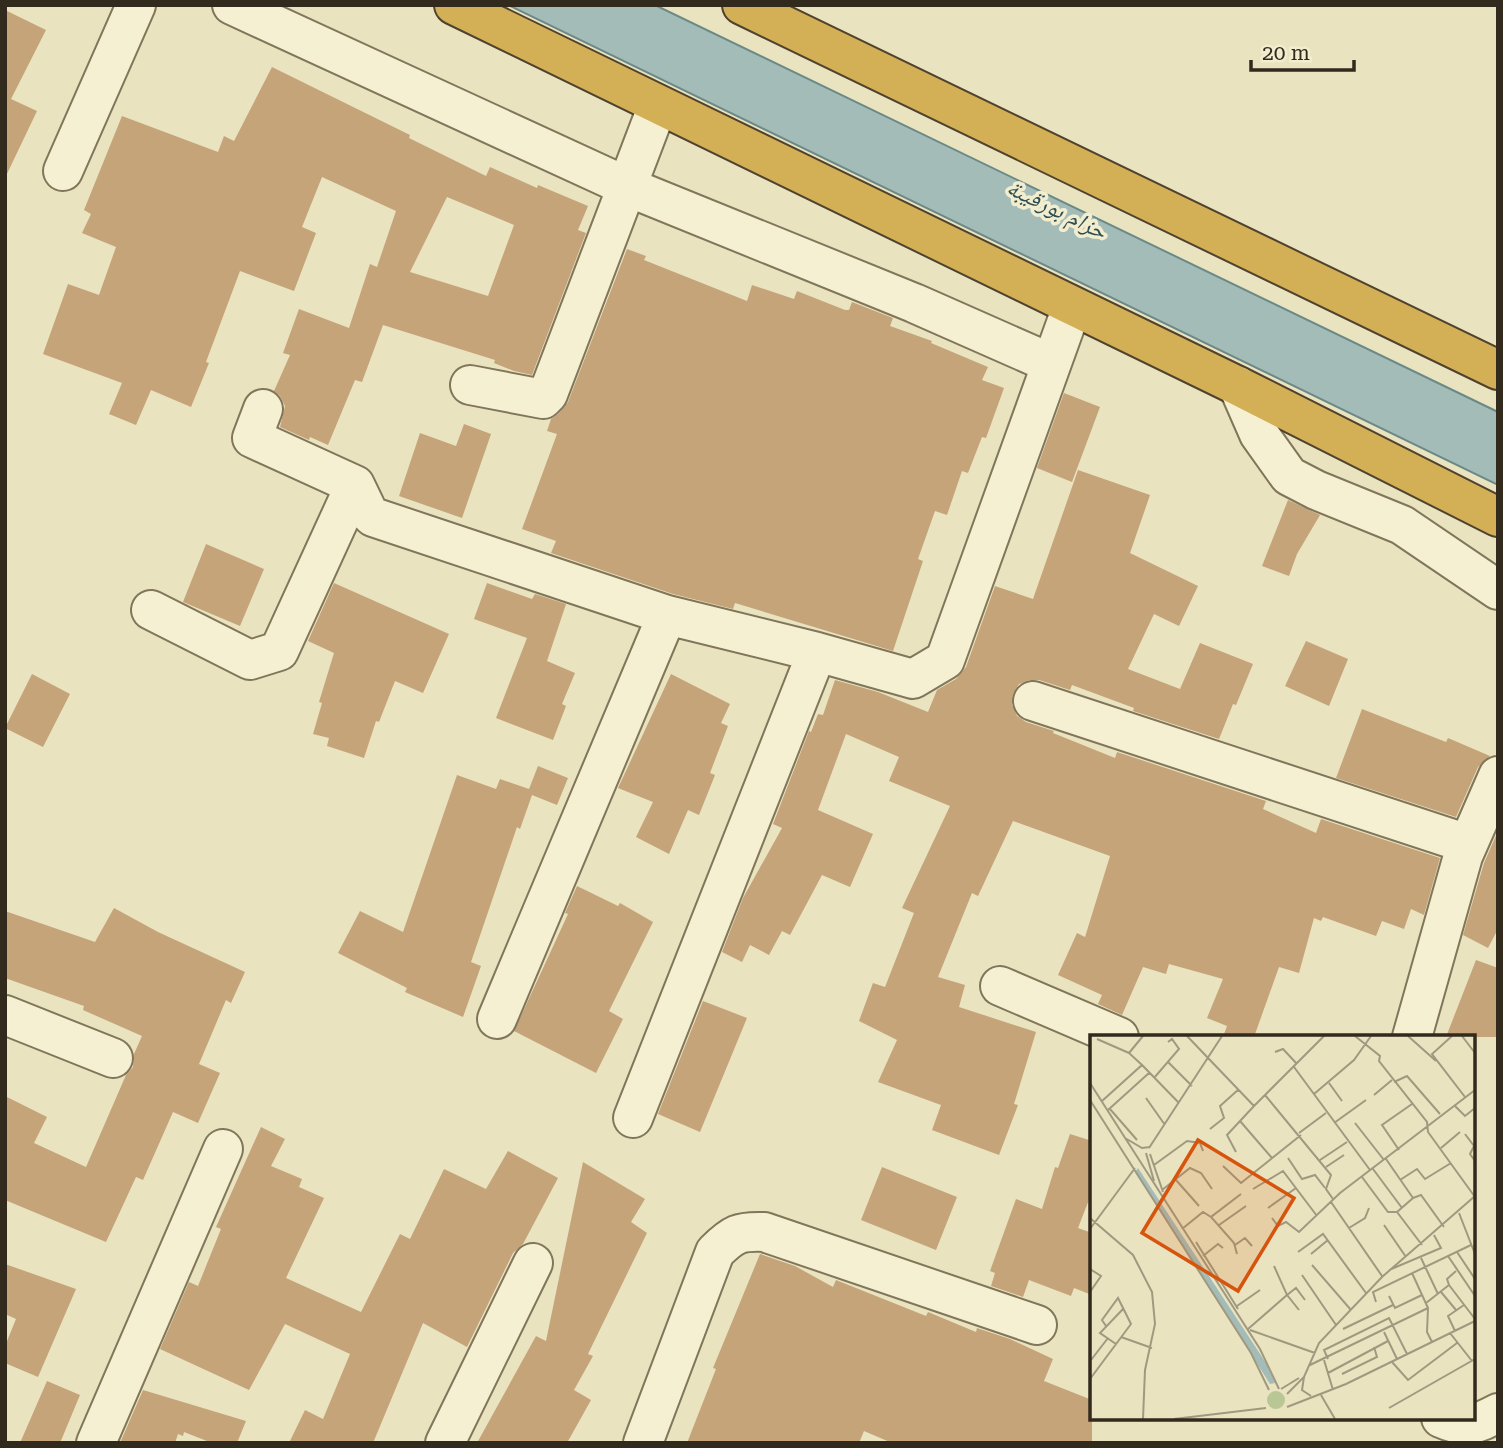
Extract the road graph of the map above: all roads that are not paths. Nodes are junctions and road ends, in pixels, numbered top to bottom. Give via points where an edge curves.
1 (136, 5) edge
2 (232, 5) edge
3 (454, 5) edge
4 (742, 5) edge
5 (658, 105) junction
6 (63, 171) dead end
7 (628, 187) junction
8 (1072, 307) junction
9 (1050, 363) junction
10 (1498, 370) edge
11 (470, 385) dead end
12 (1238, 386) junction
13 (263, 409) dead end
14 (355, 485) junction
15 (1498, 517) edge
16 (1498, 590) edge
17 (151, 610) dead end
18 (667, 615) junction
19 (817, 652) junction
20 (1033, 701) dead end
21 (1498, 776) edge
22 (1468, 844) junction
23 (1000, 986) dead end
24 (5, 1016) edge
25 (497, 1019) dead end
26 (1114, 1035) edge
27 (1413, 1035) edge
28 (113, 1058) dead end
29 (633, 1118) dead end
30 (223, 1149) dead end
31 (533, 1263) dead end
32 (1037, 1325) dead end
33 (1498, 1413) edge
34 (1446, 1420) edge
35 (96, 1443) edge
36 (445, 1443) edge
37 (643, 1443) edge

1 - 6 street
2 - 7 street
3 - 5 highway
4 - 10 highway
5 - 7 street
5 - 8 highway
7 - 9 street
7 - 11 street via 548,394 543,399
8 - 9 street
8 - 12 highway
9 - 19 street via 945,660 913,679
12 - 15 highway
12 - 16 street via 1259,434 1289,475 1402,525
13 - 14 street via 252,438
14 - 17 street via 279,651 250,660
14 - 18 street via 373,517
18 - 19 street
18 - 25 street
19 - 29 street
20 - 22 street
21 - 22 street
22 - 27 street
23 - 26 street
24 - 28 street
30 - 35 street
31 - 36 street
32 - 37 street via 764,1232 744,1231 715,1252
33 - 34 street via 1476,1425

